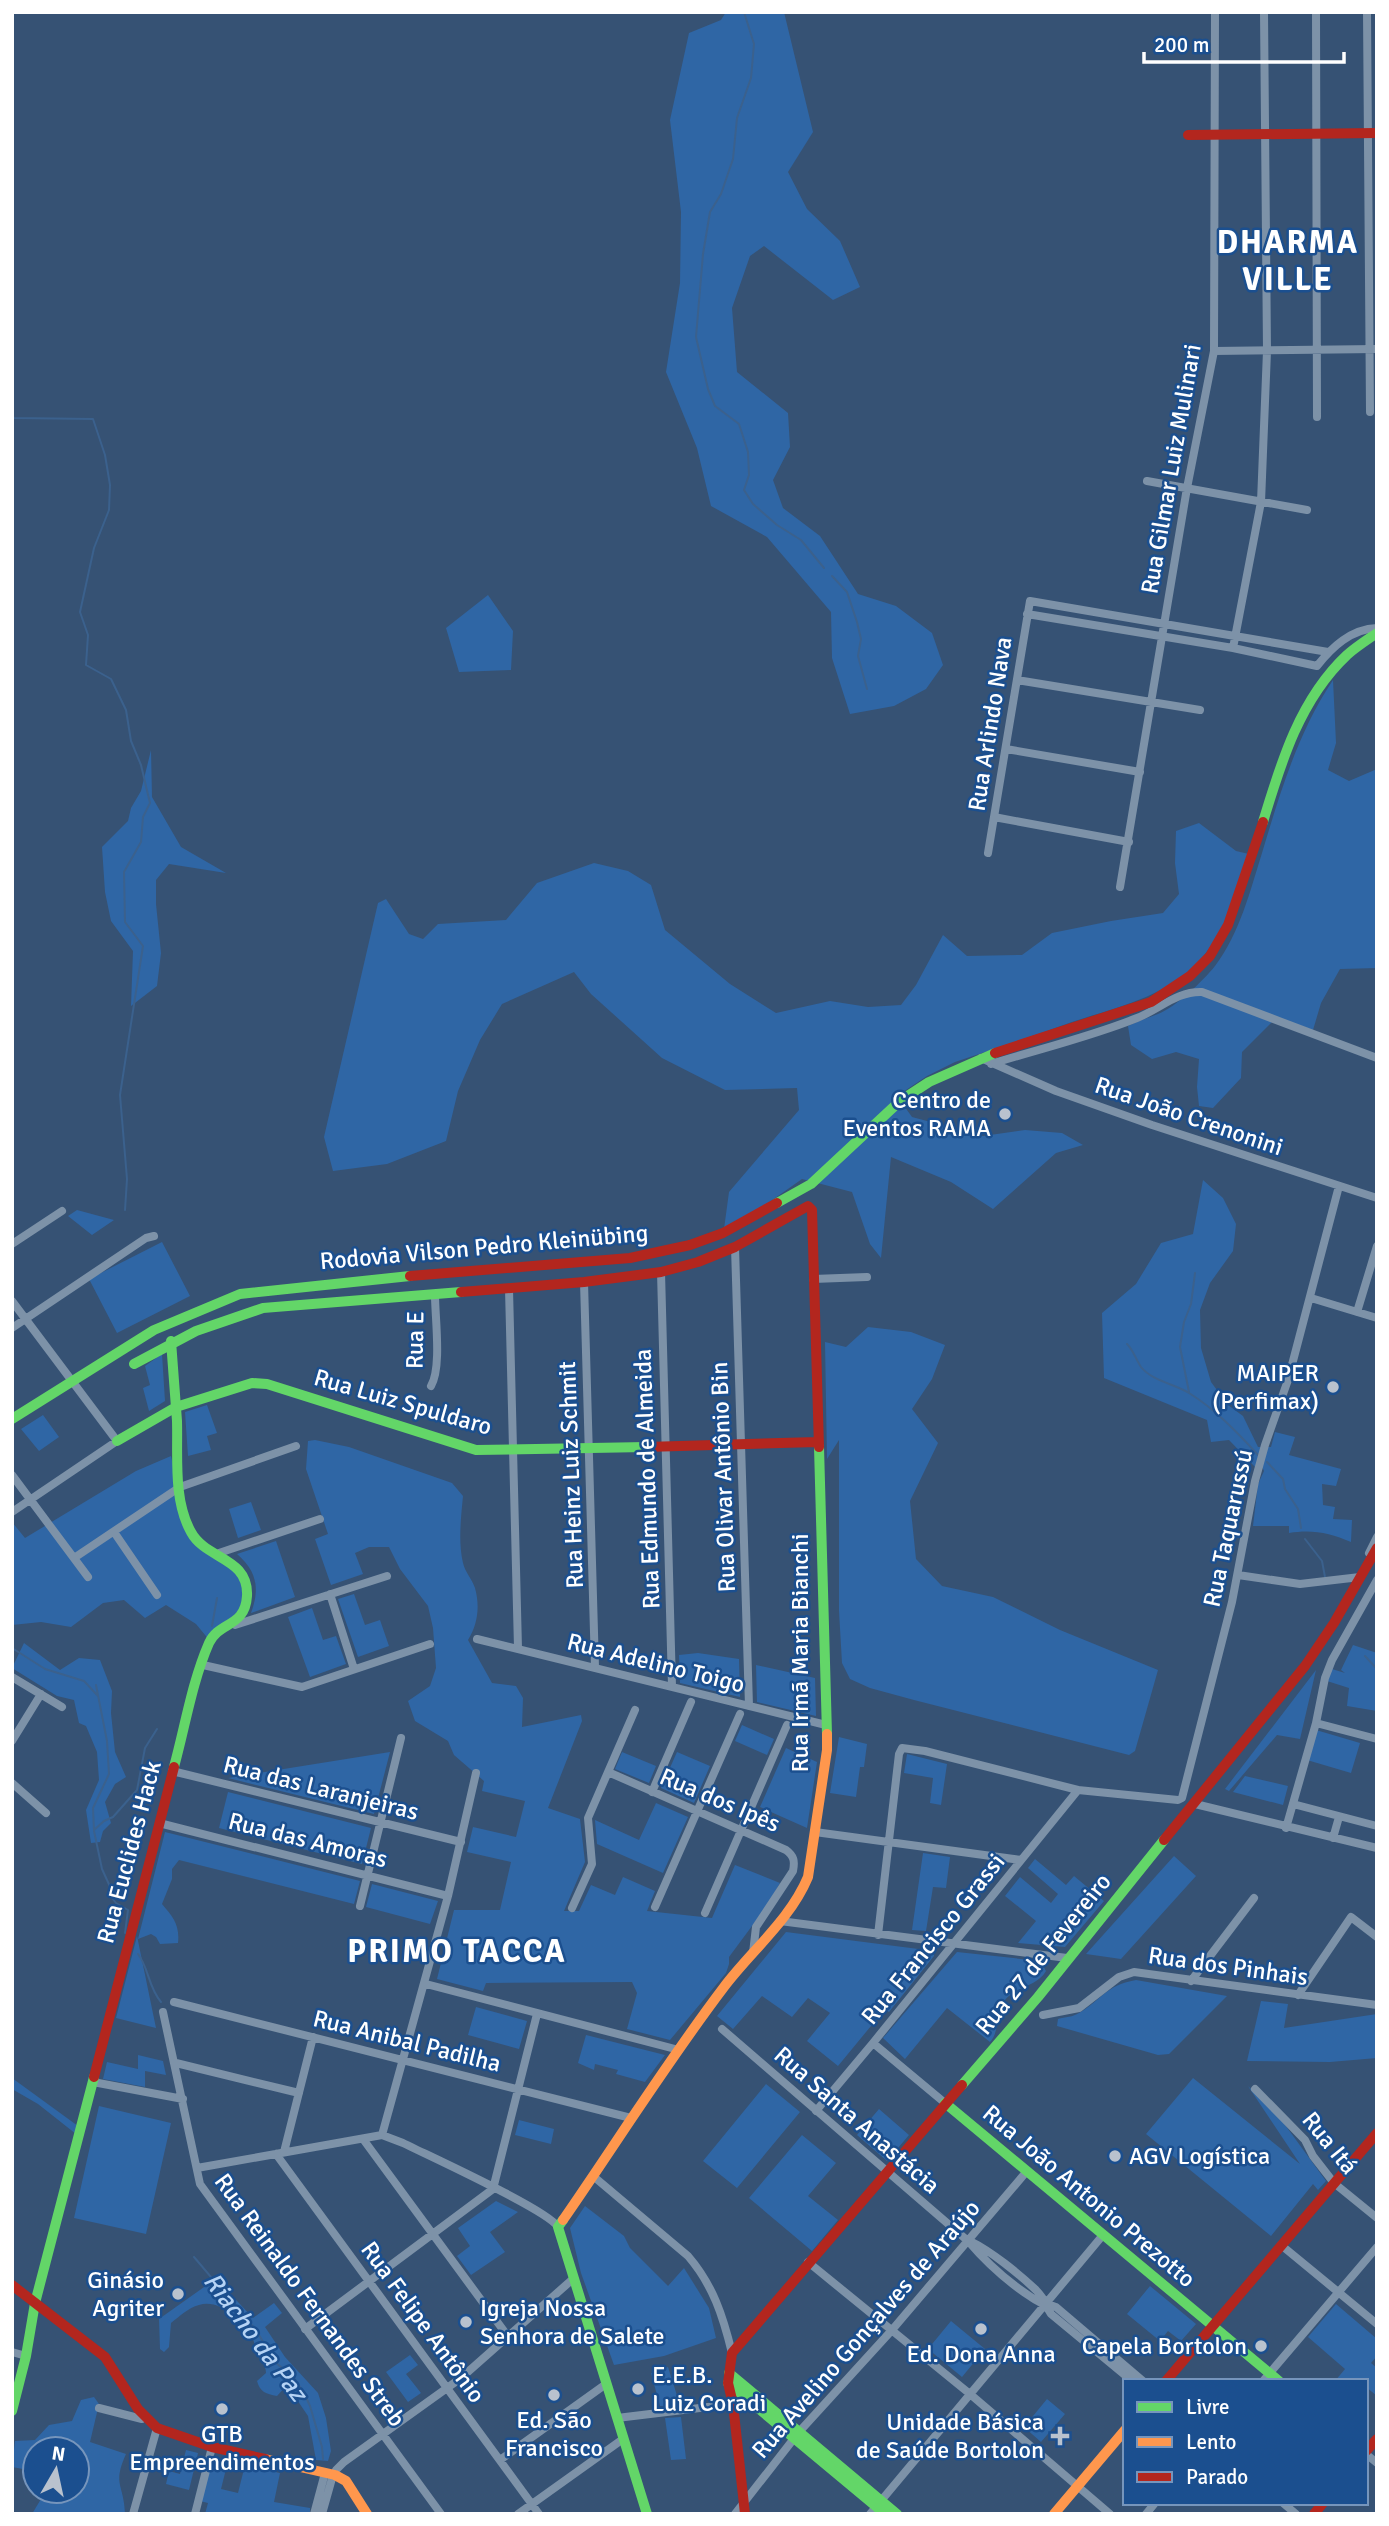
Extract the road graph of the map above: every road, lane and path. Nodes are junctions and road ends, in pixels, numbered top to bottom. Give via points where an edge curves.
1 (1215, 12) edge
2 (1264, 12) edge
3 (1316, 12) edge
4 (1367, 12) edge
5 (1372, 133) edge
6 (1214, 134) junction
7 (1264, 134) junction
8 (1316, 134) junction
9 (1188, 135) dead end
10 (1373, 349) edge
11 (1317, 350) junction
12 (1214, 351) junction
13 (1267, 351) junction
14 (1370, 411) dead end
15 (1317, 417) dead end
16 (1147, 481) dead end
17 (1186, 488) junction
18 (1261, 502) junction
19 (1307, 510) dead end
20 (1027, 614) junction
21 (1164, 624) junction
22 (1377, 631) edge
23 (1162, 636) junction
24 (1235, 636) junction
25 (1233, 649) junction
26 (1328, 652) junction
27 (1017, 681) junction
28 (1151, 702) junction
29 (1200, 710) dead end
30 (1006, 749) junction
31 (1140, 772) junction
32 (994, 817) junction
33 (1129, 842) junction
34 (988, 853) dead end
35 (1120, 887) dead end
36 (1377, 1058) edge
37 (986, 1061) junction
38 (1339, 1186) junction
39 (1377, 1198) edge
40 (62, 1212) dead end
41 (154, 1236) dead end
42 (12, 1244) edge
43 (1377, 1246) edge
44 (735, 1247) junction
45 (661, 1272) junction
46 (867, 1277) dead end
47 (813, 1279) junction
48 (584, 1282) junction
49 (509, 1289) junction
50 (435, 1295) junction
51 (1311, 1298) junction
52 (12, 1301) edge
53 (1357, 1312) junction
54 (26, 1318) junction
55 (1377, 1318) edge
56 (12, 1328) edge
57 (172, 1341) junction
58 (134, 1364) dead end
59 (72, 1380) junction
60 (431, 1386) dead end
61 (176, 1407) junction
62 (12, 1419) edge
63 (117, 1441) junction
64 (817, 1441) junction
65 (742, 1444) junction
66 (296, 1446) dead end
67 (665, 1446) junction
68 (589, 1449) junction
69 (513, 1451) junction
70 (12, 1475) edge
71 (180, 1487) junction
72 (30, 1500) junction
73 (12, 1512) edge
74 (320, 1518) dead end
75 (114, 1532) junction
76 (1377, 1537) edge
77 (1377, 1548) edge
78 (219, 1553) junction
79 (74, 1559) junction
80 (1371, 1559) junction
81 (1238, 1575) junction
82 (387, 1576) dead end
83 (88, 1577) dead end
84 (1360, 1577) junction
85 (1377, 1580) edge
86 (330, 1594) junction
87 (158, 1595) dead end
88 (235, 1625) junction
89 (477, 1639) dead end
90 (430, 1644) dead end
91 (518, 1648) junction
92 (203, 1665) junction
93 (595, 1667) junction
94 (354, 1669) junction
95 (12, 1677) edge
96 (672, 1686) junction
97 (41, 1694) junction
98 (691, 1702) dead end
99 (749, 1706) junction
100 (62, 1707) dead end
101 (635, 1710) dead end
102 (740, 1714) dead end
103 (1315, 1723) junction
104 (826, 1724) junction
105 (787, 1725) dead end
106 (401, 1738) dead end
107 (1377, 1738) edge
108 (12, 1741) edge
109 (172, 1771) junction
110 (608, 1772) junction
111 (476, 1773) dead end
112 (12, 1783) edge
113 (1078, 1790) junction
114 (652, 1792) junction
115 (1171, 1799) junction
116 (1195, 1804) junction
117 (1293, 1804) junction
118 (697, 1811) junction
119 (46, 1812) dead end
120 (1185, 1814) junction
121 (1339, 1817) junction
122 (159, 1823) junction
123 (381, 1823) junction
124 (1377, 1826) edge
125 (1286, 1828) junction
126 (741, 1831) junction
127 (815, 1832) junction
128 (1333, 1838) junction
129 (888, 1840) junction
130 (461, 1842) junction
131 (1377, 1848) edge
132 (1021, 1860) junction
133 (368, 1875) junction
134 (449, 1896) junction
135 (1254, 1898) dead end
136 (360, 1906) dead end
137 (654, 1907) dead end
138 (572, 1908) dead end
139 (705, 1913) dead end
140 (780, 1921) junction
141 (878, 1935) junction
142 (1377, 1937) edge
143 (952, 1944) junction
144 (753, 1953) junction
145 (1067, 1958) junction
146 (1191, 1981) junction
147 (425, 1984) junction
148 (1298, 1995) junction
149 (174, 2002) dead end
150 (1377, 2005) edge
151 (163, 2012) dead end
152 (537, 2014) junction
153 (1043, 2015) dead end
154 (722, 2029) dead end
155 (313, 2037) junction
156 (873, 2043) junction
157 (679, 2050) junction
158 (403, 2059) junction
159 (176, 2063) junction
160 (93, 2082) junction
161 (518, 2088) junction
162 (1255, 2089) dead end
163 (299, 2094) junction
164 (183, 2099) junction
165 (945, 2103) junction
166 (816, 2111) junction
167 (631, 2118) junction
168 (1377, 2133) edge
169 (382, 2136) junction
170 (363, 2138) junction
171 (280, 2153) junction
172 (197, 2168) junction
173 (1027, 2171) junction
174 (886, 2172) junction
175 (593, 2176) junction
176 (1334, 2183) junction
177 (493, 2189) junction
178 (1377, 2218) edge
179 (558, 2227) junction
180 (432, 2234) junction
181 (1102, 2235) junction
182 (968, 2241) junction
183 (1281, 2245) junction
184 (1377, 2247) edge
185 (808, 2262) junction
186 (574, 2278) junction
187 (369, 2281) junction
188 (12, 2285) edge
189 (1338, 2292) junction
190 (35, 2303) junction
191 (1045, 2304) junction
192 (1377, 2324) edge
193 (1212, 2326) junction
194 (305, 2329) junction
195 (892, 2330) junction
196 (509, 2338) junction
197 (12, 2352) edge
198 (732, 2353) junction
199 (26, 2356) junction
200 (1123, 2368) junction
201 (728, 2378) junction
202 (1270, 2378) edge
203 (1131, 2379) edge
204 (1140, 2379) edge
205 (1168, 2379) edge
206 (606, 2384) junction
207 (447, 2388) junction
208 (970, 2394) junction
209 (733, 2404) junction
210 (99, 2408) dead end
211 (12, 2411) edge
212 (145, 2416) junction
213 (617, 2418) junction
214 (157, 2428) junction
215 (1123, 2432) edge
216 (383, 2434) junction
217 (797, 2435) junction
218 (623, 2438) junction
219 (212, 2447) junction
220 (500, 2460) junction
221 (331, 2474) junction
222 (1077, 2486) junction
223 (532, 2504) junction
224 (744, 2509) edge
225 (878, 2509) edge
226 (134, 2514) edge
227 (195, 2514) edge
228 (314, 2514) edge
229 (322, 2514) edge
230 (367, 2514) edge
231 (441, 2514) edge
232 (518, 2514) edge
233 (539, 2514) edge
234 (648, 2514) edge
235 (735, 2514) edge
236 (897, 2514) edge
237 (1054, 2514) edge
238 (1110, 2514) edge

1 - 6 street, Rua Gilmar Luiz Mulinari
2 - 7 street
3 - 8 street
4 - 5 street
5 - 8 street
5 - 10 street
6 - 7 street
6 - 9 street
6 - 12 street, Rua Gilmar Luiz Mulinari
7 - 8 street
7 - 13 street
8 - 11 street
10 - 11 street
10 - 14 street
11 - 13 street
11 - 15 street
12 - 13 street
12 - 17 street, Rua Gilmar Luiz Mulinari
13 - 18 street
16 - 17 street
17 - 18 street
17 - 21 street, Rua Gilmar Luiz Mulinari
18 - 19 street
18 - 24 street
20 - 21 street, Rua Arlindo Nava via 1030,601
20 - 23 street
20 - 27 street, Rua Arlindo Nava
21 - 23 street, Rua Gilmar Luiz Mulinari
21 - 24 street
22 - 26 street via 1358,631
22 - 37 street, Rodovia Vilson Pedro Kleinübing via 1333,670 1307,705 1286,751 1230,920 1203,964 1151,1002
23 - 25 street
23 - 28 street, Rua Gilmar Luiz Mulinari
24 - 25 street
24 - 26 street
25 - 26 street via 1317,666
27 - 28 street
27 - 30 street, Rua Arlindo Nava
28 - 29 street
28 - 31 street, Rua Gilmar Luiz Mulinari
30 - 31 street
30 - 32 street, Rua Arlindo Nava
31 - 33 street, Rua Gilmar Luiz Mulinari
32 - 33 street
32 - 34 street, Rua Arlindo Nava
33 - 35 street, Rua Gilmar Luiz Mulinari
36 - 37 street via 1202,992 1190,992 1137,1018
37 - 38 street, Rua João Crenonini via 1152,1125
37 - 59 street, Rodovia Vilson Pedro Kleinübing via 957,1067 911,1093 811,1184 740,1226 690,1245 630,1258 240,1294 154,1329
38 - 39 street, Rua João Crenonini
38 - 51 street, Rua Taquarussú
40 - 42 street
41 - 54 street
43 - 53 street
44 - 45 street
44 - 47 street, Rua Irmã Maria Bianchi via 810,1208
44 - 65 street, Rua Olivar Antônio Bin
45 - 48 street
45 - 67 street, Rua Edmundo de Almeida
46 - 47 street
47 - 64 street, Rua Irmã Maria Bianchi
48 - 49 street
48 - 68 street, Rua Heinz Luiz Schmit
49 - 50 street
49 - 69 street
50 - 57 street via 263,1308 215,1321
50 - 60 street, Rua E via 436,1366
51 - 53 street
51 - 81 street, Rua Taquarussú via 1255,1481
52 - 54 street
53 - 55 street
54 - 56 street
54 - 59 street
57 - 58 street
57 - 61 street, Rua Euclides Hack
59 - 62 street, Rodovia Vilson Pedro Kleinübing
59 - 63 street
61 - 63 street, Rua Luiz Spuldaro
61 - 69 street, Rua Luiz Spuldaro via 252,1383 267,1384 476,1450
61 - 71 street, Rua Euclides Hack
63 - 72 street, Rua Luiz Spuldaro
64 - 65 street, Rua Luiz Spuldaro
64 - 104 street, Rua Irmã Maria Bianchi
65 - 67 street, Rua Luiz Spuldaro
65 - 99 street, Rua Olivar Antônio Bin
66 - 71 street
67 - 68 street, Rua Luiz Spuldaro
67 - 96 street, Rua Edmundo de Almeida
68 - 69 street, Rua Luiz Spuldaro
68 - 93 street, Rua Heinz Luiz Schmit
69 - 91 street
70 - 72 street
71 - 75 street
71 - 78 street, Rua Euclides Hack via 191,1532 202,1545
72 - 73 street, Rua Luiz Spuldaro
72 - 79 street
74 - 78 street
75 - 79 street
75 - 87 street
76 - 80 street via 1366,1557
77 - 80 street, Rua 27 de Fevereiro
78 - 88 street, Rua Euclides Hack via 240,1570 247,1586 246,1604
79 - 83 street
80 - 84 street, Rua 27 de Fevereiro
81 - 84 street via 1300,1584
81 - 115 street, Rua Taquarussú via 1182,1798
82 - 86 street
84 - 116 street, Rua 27 de Fevereiro via 1306,1664
85 - 103 street via 1332,1660
86 - 88 street
86 - 94 street
88 - 92 street, Rua Euclides Hack via 214,1637
89 - 91 street, Rua Adelino Toigo
90 - 94 street
91 - 93 street, Rua Adelino Toigo
92 - 94 street via 302,1687
92 - 109 street, Rua Euclides Hack
93 - 96 street, Rua Adelino Toigo
95 - 97 street
96 - 99 street, Rua Adelino Toigo
97 - 100 street
97 - 108 street
98 - 114 street
99 - 104 street, Rua Adelino Toigo
101 - 110 street
102 - 118 street
103 - 107 street
103 - 117 street
104 - 127 street, Rua Irmã Maria Bianchi via 827,1750
105 - 126 street
106 - 123 street
109 - 122 street, Rua Euclides Hack
109 - 123 street, Rua das Laranjeiras
110 - 114 street, Rua dos Ipês
110 - 138 street via 588,1818 592,1864
111 - 130 street
112 - 119 street
113 - 115 street
113 - 129 street via 902,1748
113 - 132 street, Rua Francisco Grassi
114 - 118 street, Rua dos Ipês
115 - 120 street
116 - 120 street, Rua 27 de Fevereiro
116 - 125 street
117 - 121 street
117 - 125 street
118 - 126 street, Rua dos Ipês
118 - 137 street
120 - 145 street, Rua 27 de Fevereiro
121 - 124 street
121 - 128 street
122 - 133 street, Rua das Amoras
122 - 160 street, Rua Euclides Hack
123 - 130 street, Rua das Laranjeiras
123 - 133 street
125 - 128 street
126 - 139 street
126 - 144 street, Rua dos Ipês via 786,1850 795,1862 788,1882 756,1927
127 - 129 street
127 - 140 street, Rua Irmã Maria Bianchi via 806,1885
128 - 131 street
129 - 132 street
129 - 141 street
130 - 134 street
132 - 143 street, Rua Francisco Grassi
133 - 134 street, Rua das Amoras
133 - 136 street
134 - 147 street
135 - 146 street
140 - 141 street
140 - 144 street, Rua Irmã Maria Bianchi
141 - 143 street
142 - 148 street via 1351,1917
143 - 145 street
143 - 156 street, Rua Francisco Grassi
144 - 157 street, Rua Irmã Maria Bianchi
145 - 165 street, Rua 27 de Fevereiro
146 - 148 street, Rua dos Pinhais
146 - 153 street, Rua dos Pinhais via 1128,1973 1079,2008
147 - 152 street
147 - 158 street
148 - 150 street, Rua dos Pinhais
149 - 155 street, Rua Anibal Padilha
151 - 159 street, Rua Reinaldo Fernandes Streb
152 - 157 street
152 - 161 street
154 - 166 street, Rua Santa Anastácia
155 - 158 street, Rua Anibal Padilha
155 - 163 street
156 - 165 street, Rua João Antonio Prezotto
156 - 166 street, Rua Francisco Grassi
157 - 167 street, Rua Irmã Maria Bianchi
158 - 161 street, Rua Anibal Padilha
158 - 169 street
159 - 163 street
159 - 164 street, Rua Reinaldo Fernandes Streb
160 - 164 street
160 - 190 street, Rua Euclides Hack
161 - 167 street, Rua Anibal Padilha
161 - 177 street
162 - 176 street, Rua Itá via 1305,2140
163 - 171 street
164 - 172 street, Rua Reinaldo Fernandes Streb
165 - 173 street, Rua João Antonio Prezotto
165 - 174 street, Rua 27 de Fevereiro
166 - 174 street, Rua Santa Anastácia
167 - 175 street, Rua Irmã Maria Bianchi
168 - 176 street
169 - 170 street
169 - 177 street
170 - 171 street
170 - 180 street
171 - 172 street
171 - 187 street, Rua Felipe Antônio
172 - 194 street, Rua Reinaldo Fernandes Streb via 200,2185
173 - 181 street, Rua João Antonio Prezotto
173 - 182 street, Rua Avelino Gonçalves de Araújo
174 - 182 street, Rua Santa Anastácia
174 - 185 street, Rua 27 de Fevereiro
175 - 179 street, Rua Irmã Maria Bianchi
175 - 198 street via 700,2270 723,2316
176 - 178 street, Rua Itá
176 - 183 street
177 - 179 street
177 - 180 street
179 - 186 street
180 - 187 street
180 - 196 street
181 - 191 street
181 - 193 street, Rua João Antonio Prezotto
182 - 191 street, Rua Santa Anastácia via 982,2247 1017,2281 1037,2292
182 - 195 street, Rua Avelino Gonçalves de Araújo
183 - 189 street
183 - 193 street
184 - 189 street
185 - 195 street
185 - 198 street, Rua 27 de Fevereiro
186 - 196 street
186 - 206 street
187 - 194 street
187 - 207 street, Rua Felipe Antônio
188 - 190 street
189 - 192 street
189 - 202 street
190 - 199 street, Rua Euclides Hack
190 - 212 street via 105,2357
191 - 200 street, Rua Santa Anastácia via 1056,2307
191 - 208 street
193 - 202 street, Rua João Antonio Prezotto
193 - 205 street
194 - 216 street, Rua Reinaldo Fernandes Streb
195 - 208 street
195 - 217 street, Rua Avelino Gonçalves de Araújo
196 - 207 street
197 - 199 street
198 - 201 street
199 - 211 street, Rua Euclides Hack
200 - 203 street, Rua Santa Anastácia
200 - 204 street, Rua Santa Anastácia
201 - 209 street
201 - 217 street
206 - 213 street
206 - 220 street
207 - 216 street
207 - 220 street, Rua Felipe Antônio
208 - 222 street
208 - 225 street
209 - 213 street
209 - 224 street
210 - 212 street
212 - 214 street
213 - 218 street
214 - 219 street
214 - 226 street
215 - 222 street
216 - 221 street
216 - 231 street, Rua Reinaldo Fernandes Streb
217 - 224 street, Rua Avelino Gonçalves de Araújo
217 - 225 street
218 - 223 street
218 - 234 street
219 - 221 street
219 - 227 street
220 - 223 street, Rua Felipe Antônio
221 - 228 street
221 - 229 street
221 - 230 street via 346,2482
222 - 237 street
222 - 238 street
223 - 232 street
223 - 233 street, Rua Felipe Antônio
224 - 235 street, Rua Avelino Gonçalves de Araújo
225 - 236 street

